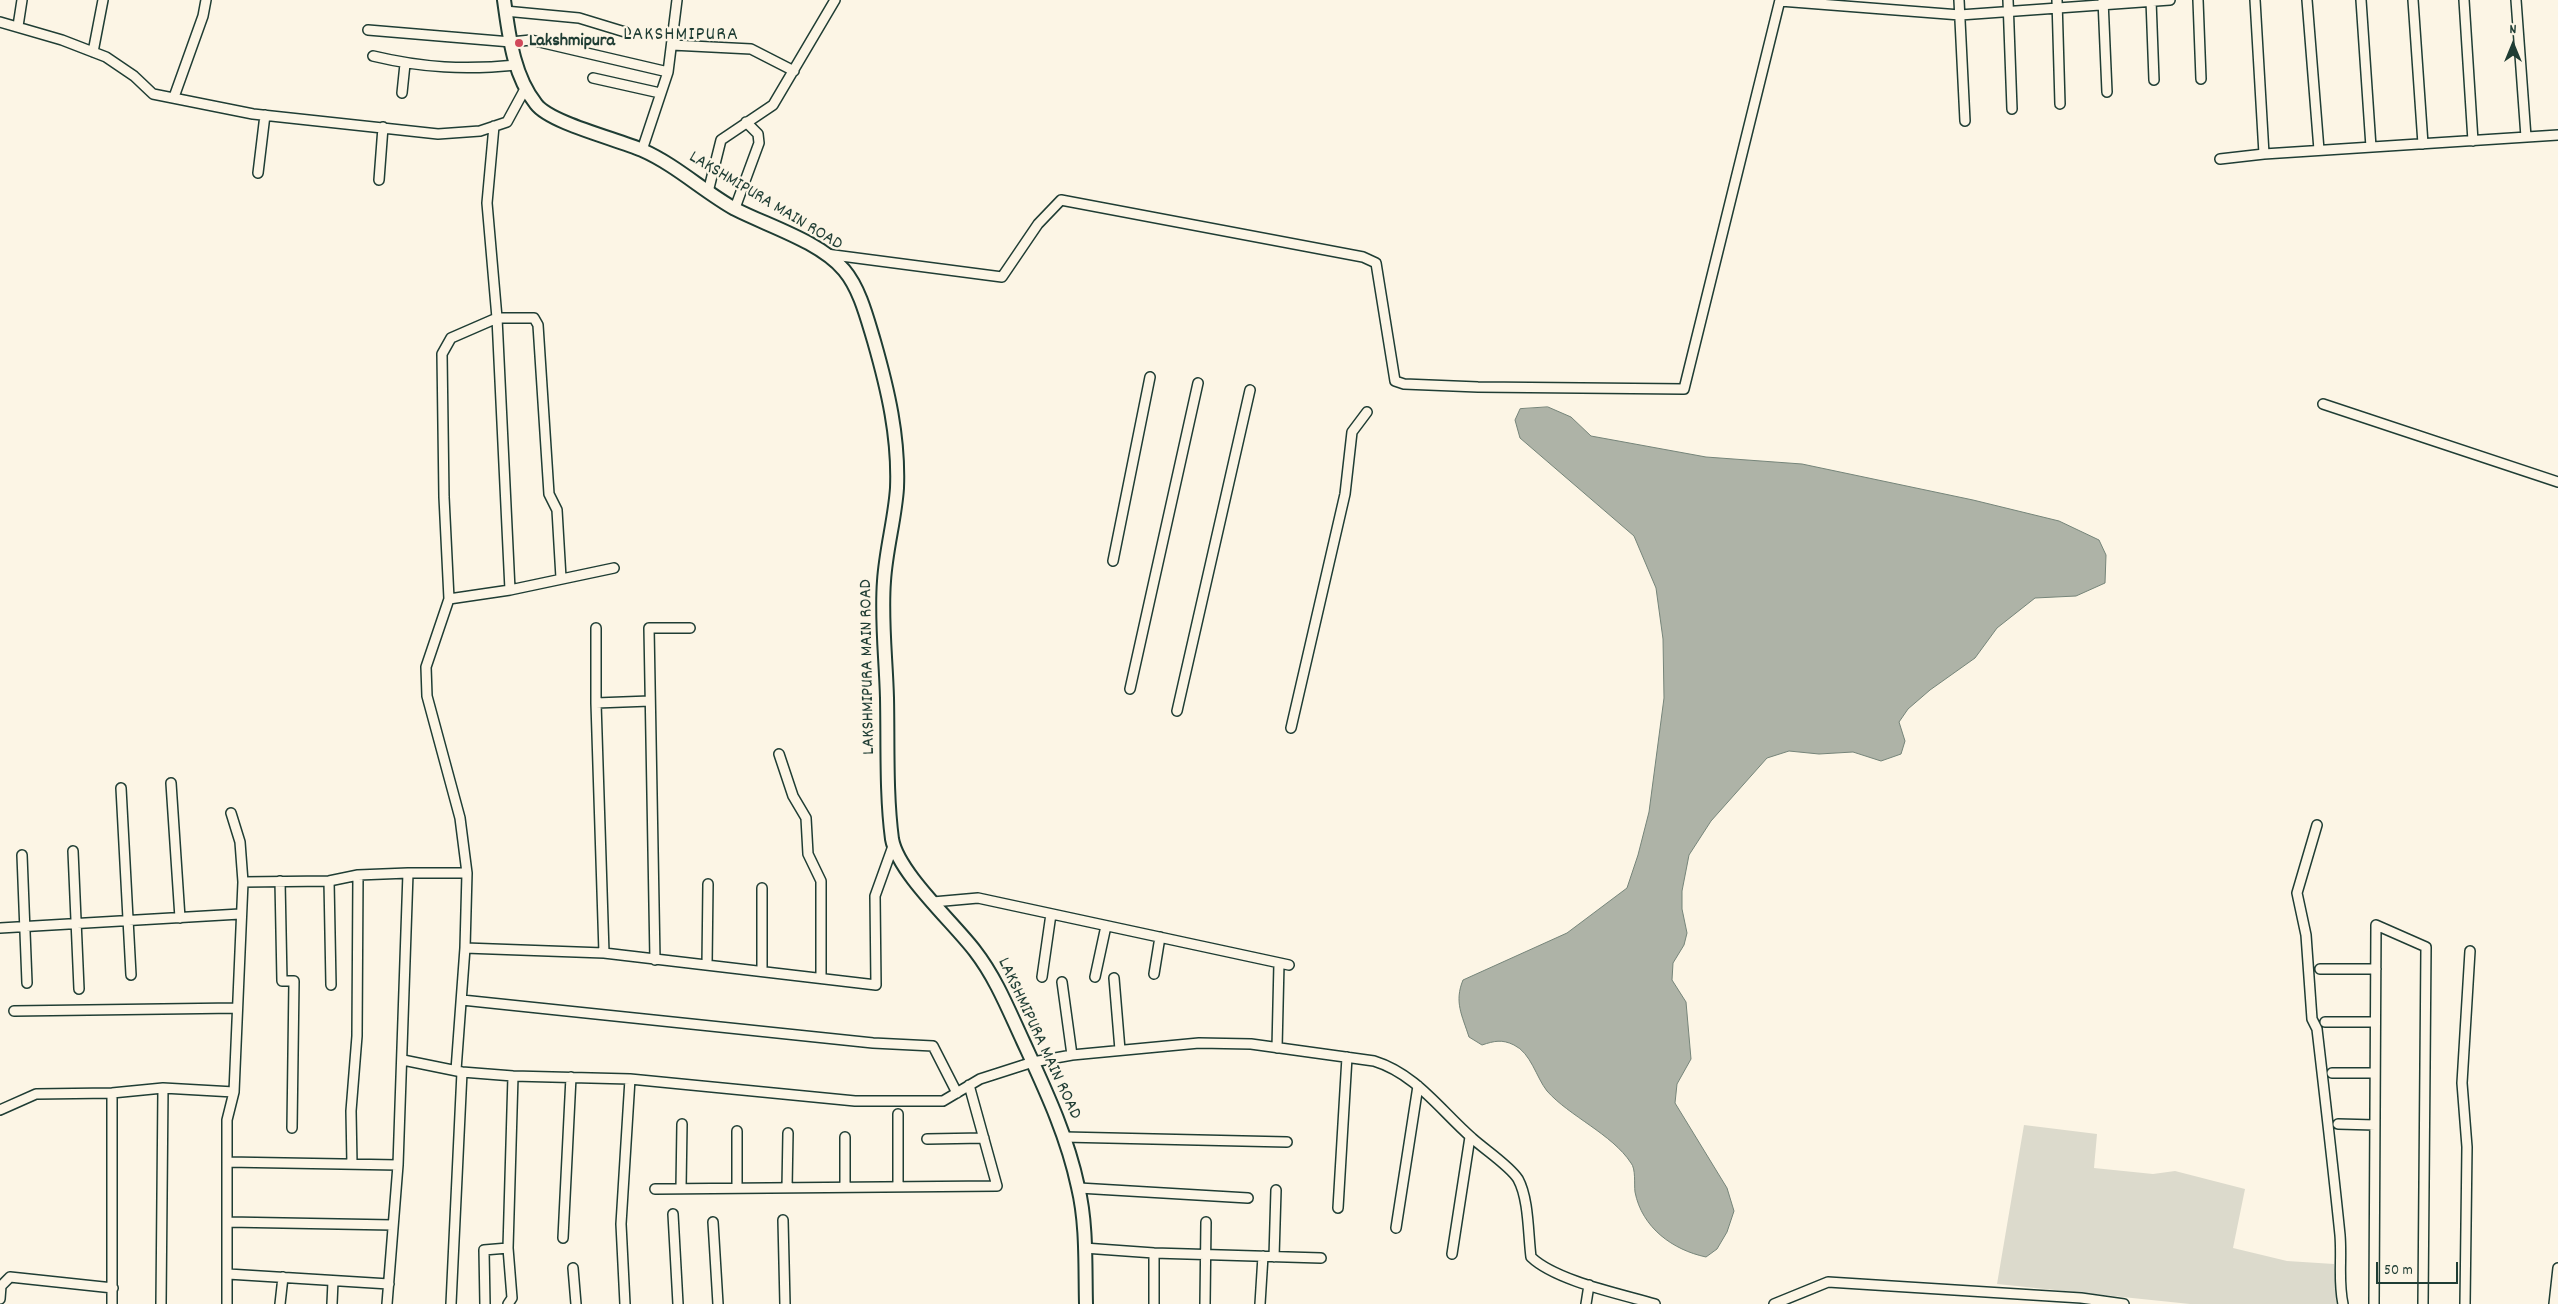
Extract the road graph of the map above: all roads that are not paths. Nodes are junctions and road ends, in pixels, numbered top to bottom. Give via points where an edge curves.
1 (22, 0) edge
2 (103, 0) edge
3 (206, 0) edge
4 (677, 0) edge
5 (835, 0) edge
6 (1959, 0) edge
7 (2008, 0) edge
8 (2170, 0) edge
9 (2198, 0) edge
10 (2255, 0) edge
11 (2307, 0) edge
12 (2361, 0) edge
13 (2413, 0) edge
14 (2464, 0) edge
15 (2516, 0) edge
16 (1780, 1) edge
17 (2151, 1) edge
18 (2103, 2) edge
19 (2057, 4) edge
20 (504, 5) edge
21 (2009, 11) junction
22 (1960, 15) junction
23 (0, 22) edge
24 (18, 26) junction
25 (368, 30) dead end
26 (625, 32) dead end
27 (511, 42) junction
28 (672, 46) junction
29 (93, 52) junction
30 (373, 56) dead end
31 (405, 64) junction
32 (516, 65) junction
33 (794, 71) junction
34 (668, 72) junction
35 (593, 78) dead end
36 (2201, 78) dead end
37 (2154, 80) dead end
38 (526, 87) junction
39 (2107, 92) dead end
40 (402, 93) dead end
41 (660, 93) junction
42 (174, 97) junction
43 (2060, 104) dead end
44 (2012, 109) dead end
45 (265, 115) junction
46 (1965, 121) dead end
47 (746, 122) junction
48 (494, 126) junction
49 (383, 127) junction
50 (2558, 135) edge
51 (2526, 137) junction
52 (2473, 141) junction
53 (2423, 144) junction
54 (2371, 147) junction
55 (642, 150) junction
56 (2319, 150) junction
57 (2264, 154) junction
58 (2220, 159) dead end
59 (258, 173) dead end
60 (379, 180) dead end
61 (708, 192) junction
62 (734, 208) junction
63 (824, 253) junction
64 (497, 318) junction
65 (1150, 377) dead end
66 (1198, 383) dead end
67 (1250, 390) dead end
68 (2323, 404) dead end
69 (1367, 412) dead end
70 (2558, 482) edge
71 (1113, 561) dead end
72 (614, 568) dead end
73 (560, 578) junction
74 (510, 590) junction
75 (449, 599) junction
76 (596, 628) dead end
77 (690, 628) dead end
78 (1130, 689) dead end
79 (650, 701) junction
80 (596, 703) junction
81 (1177, 711) dead end
82 (1291, 728) dead end
83 (779, 754) dead end
84 (171, 783) dead end
85 (121, 788) dead end
86 (231, 813) dead end
87 (2316, 825) dead end
88 (893, 846) junction
89 (73, 851) dead end
90 (22, 855) dead end
91 (408, 873) junction
92 (467, 873) junction
93 (358, 875) junction
94 (280, 881) junction
95 (329, 881) junction
96 (243, 882) junction
97 (708, 884) dead end
98 (762, 888) dead end
99 (933, 902) junction
100 (240, 914) junction
101 (1051, 914) junction
102 (180, 918) junction
103 (128, 921) junction
104 (76, 924) junction
105 (25, 926) junction
106 (1106, 926) junction
107 (0, 928) edge
108 (1160, 937) junction
109 (465, 948) junction
110 (2470, 951) dead end
111 (604, 954) junction
112 (655, 960) junction
113 (1279, 963) junction
114 (707, 965) junction
115 (1290, 965) dead end
116 (2320, 969) dead end
117 (2376, 969) junction
118 (762, 971) junction
119 (131, 974) dead end
120 (1154, 974) dead end
121 (1042, 977) dead end
122 (1095, 977) dead end
123 (821, 978) junction
124 (1114, 978) dead end
125 (27, 982) dead end
126 (1062, 982) dead end
127 (331, 985) dead end
128 (79, 988) dead end
129 (462, 1000) junction
130 (237, 1008) junction
131 (14, 1011) dead end
132 (2326, 1022) dead end
133 (2375, 1022) junction
134 (1277, 1048) junction
135 (1120, 1050) junction
136 (1072, 1055) junction
137 (1347, 1057) junction
138 (402, 1060) junction
139 (1033, 1062) junction
140 (459, 1071) junction
141 (2332, 1073) dead end
142 (2375, 1073) junction
143 (513, 1076) junction
144 (571, 1077) junction
145 (630, 1079) junction
146 (970, 1085) junction
147 (1418, 1086) junction
148 (163, 1088) junction
149 (234, 1092) junction
150 (112, 1093) junction
151 (957, 1093) junction
152 (0, 1110) edge
153 (898, 1114) dead end
154 (682, 1124) dead end
155 (2338, 1124) dead end
156 (2375, 1125) junction
157 (292, 1128) dead end
158 (737, 1131) dead end
159 (788, 1134) dead end
160 (845, 1137) dead end
161 (1064, 1137) junction
162 (1470, 1137) junction
163 (984, 1138) junction
164 (927, 1139) dead end
165 (1287, 1142) dead end
166 (227, 1162) junction
167 (352, 1164) junction
168 (398, 1165) junction
169 (898, 1186) junction
170 (845, 1187) junction
171 (655, 1188) dead end
172 (681, 1188) junction
173 (737, 1188) junction
174 (787, 1188) junction
175 (1079, 1188) junction
176 (1276, 1190) dead end
177 (1248, 1198) dead end
178 (1338, 1208) dead end
179 (673, 1214) dead end
180 (783, 1220) dead end
181 (228, 1222) junction
182 (713, 1222) dead end
183 (1206, 1222) dead end
184 (394, 1225) junction
185 (1396, 1228) dead end
186 (563, 1238) dead end
187 (508, 1248) junction
188 (1084, 1248) junction
189 (1154, 1253) junction
190 (1452, 1254) dead end
191 (1206, 1255) junction
192 (1263, 1256) junction
193 (1274, 1257) junction
194 (1321, 1258) dead end
195 (573, 1268) dead end
196 (2558, 1268) edge
197 (228, 1274) junction
198 (282, 1277) junction
199 (333, 1281) junction
200 (389, 1284) junction
201 (1589, 1285) junction
202 (113, 1288) junction
203 (0, 1299) edge
204 (112, 1304) edge
205 (161, 1304) edge
206 (227, 1304) edge
207 (280, 1304) edge
208 (332, 1304) edge
209 (387, 1304) edge
210 (451, 1304) edge
211 (485, 1304) edge
212 (508, 1304) edge
213 (576, 1304) edge
214 (625, 1304) edge
215 (678, 1304) edge
216 (718, 1304) edge
217 (786, 1304) edge
218 (1086, 1304) edge
219 (1154, 1304) edge
220 (1205, 1304) edge
221 (1260, 1304) edge
222 (1586, 1304) edge
223 (1655, 1304) edge
224 (1774, 1304) edge
225 (2124, 1304) edge
226 (2343, 1304) edge
227 (2374, 1304) edge
228 (2423, 1304) edge
229 (2465, 1304) edge
230 (2554, 1304) edge

1 - 24 street
2 - 29 street
3 - 42 street
4 - 28 street
5 - 33 street
6 - 22 street
7 - 21 street
8 - 17 street
9 - 36 street
10 - 57 street
11 - 56 street
12 - 54 street
13 - 53 street
14 - 52 street
15 - 51 street
16 - 22 street
16 - 63 street via 1684,389 1404,384 1396,381 1376,262 1363,256 1061,200 1038,224 1002,277
17 - 18 street
17 - 37 street
18 - 19 street
18 - 39 street
19 - 21 street
19 - 43 street
20 - 26 street via 579,18
20 - 27 main road, LAKSHMIPURA MAIN ROAD
21 - 22 street
21 - 44 street
22 - 46 street
23 - 24 street
24 - 29 street
25 - 27 street
27 - 32 main road, LAKSHMIPURA MAIN ROAD
27 - 34 street via 531,40
28 - 33 street via 751,49
28 - 34 street
29 - 42 street via 134,76 153,94
30 - 31 street
31 - 32 street via 444,68
31 - 40 street
32 - 38 main road, LAKSHMIPURA MAIN ROAD
33 - 47 street via 773,105
34 - 41 street
35 - 41 street
38 - 48 street via 507,122
38 - 55 main road, LAKSHMIPURA MAIN ROAD via 538,108 561,120
41 - 55 street
42 - 45 street
45 - 49 street
45 - 59 street
47 - 61 street via 721,140
47 - 62 street via 758,134 759,143
48 - 49 street via 480,131 438,134
48 - 64 street via 487,203
49 - 60 street
50 - 51 street
51 - 52 street
52 - 53 street
53 - 54 street
54 - 56 street
55 - 61 main road, LAKSHMIPURA MAIN ROAD
56 - 57 street
57 - 58 street
61 - 62 main road, LAKSHMIPURA MAIN ROAD
62 - 63 main road, LAKSHMIPURA MAIN ROAD
63 - 88 main road, LAKSHMIPURA MAIN ROAD via 843,269 868,322 892,413 898,455 883,614
64 - 73 street via 534,318 538,325 550,494 557,510
64 - 74 street
64 - 75 street via 451,338 442,354
65 - 71 street
66 - 78 street
67 - 81 street
68 - 70 street
69 - 82 street via 1352,432 1344,494
72 - 73 street
73 - 74 street
74 - 75 street
75 - 92 street via 426,667 427,696 460,818
76 - 80 street
77 - 79 street via 648,628
79 - 80 street
79 - 112 street
80 - 111 street
83 - 123 street via 793,796 806,818 808,854 820,881
84 - 102 street
85 - 103 street
86 - 96 street via 240,842
87 - 226 street via 2297,893 2306,935 2312,1019 2317,1029 2328,1123 2342,1258 2338,1285
88 - 99 main road, LAKSHMIPURA MAIN ROAD
88 - 123 street via 874,896 876,984
89 - 104 street
90 - 105 street
91 - 92 street
91 - 93 street
91 - 138 street
92 - 109 street
93 - 95 street
93 - 167 street via 358,1036 351,1111
94 - 95 street
94 - 96 street
94 - 157 street via 282,981 294,982
95 - 127 street
96 - 100 street
97 - 114 street
98 - 118 street
99 - 101 street via 978,898
99 - 139 main road, LAKSHMIPURA MAIN ROAD via 976,952 1004,999
100 - 102 street
100 - 130 street
101 - 106 street
101 - 121 street
102 - 103 street
103 - 104 street
103 - 119 street
104 - 105 street
104 - 128 street
105 - 107 street
105 - 125 street
106 - 108 street
106 - 122 street
108 - 113 street
108 - 120 street
109 - 111 street
109 - 129 street
110 - 229 street via 2462,1083 2466,1147
111 - 112 street
112 - 114 street
113 - 115 street
113 - 134 street
114 - 118 street
116 - 117 street
117 - 133 street
117 - 228 street via 2376,925 2426,947
118 - 123 street
124 - 135 street
126 - 136 street
129 - 140 street
129 - 151 street via 873,1043 933,1046
130 - 131 street
130 - 149 street
132 - 133 street
133 - 142 street
134 - 135 street via 1199,1043
134 - 137 street
135 - 136 street
136 - 139 street
137 - 147 street via 1387,1065
137 - 178 street
138 - 140 street
138 - 168 street
139 - 146 street
139 - 161 main road, LAKSHMIPURA MAIN ROAD via 1054,1106
140 - 143 street
140 - 210 street
141 - 142 street
142 - 156 street
143 - 144 street
143 - 187 street
144 - 145 street
144 - 186 street
145 - 151 street via 855,1101 943,1101
145 - 214 street via 621,1224
146 - 151 street
146 - 163 street
147 - 162 street
147 - 185 street
148 - 149 street
148 - 150 street
148 - 205 street
149 - 166 street via 227,1120
150 - 152 street via 36,1094
150 - 202 street
153 - 169 street
154 - 172 street
155 - 156 street
156 - 227 street
158 - 173 street
159 - 174 street
160 - 170 street
161 - 165 street
161 - 175 main road, LAKSHMIPURA MAIN ROAD
162 - 190 street
162 - 201 street via 1517,1178 1525,1198 1531,1257 1540,1266
163 - 164 street
163 - 169 street via 997,1186
166 - 167 street
166 - 181 street
167 - 168 street
168 - 184 street
169 - 170 street
170 - 174 street
171 - 172 street
172 - 173 street
173 - 174 street
175 - 177 street
175 - 188 main road, LAKSHMIPURA MAIN ROAD
176 - 193 street
179 - 215 street
180 - 217 street
181 - 184 street
181 - 197 street
182 - 216 street
183 - 191 street
184 - 200 street
187 - 211 street via 484,1250
187 - 212 street via 512,1298
188 - 189 street
188 - 218 main road, LAKSHMIPURA MAIN ROAD
189 - 191 street
189 - 219 street
191 - 192 street
191 - 220 street
192 - 193 street
192 - 221 street
193 - 194 street
195 - 213 street
196 - 230 street
197 - 198 street
197 - 206 street
198 - 199 street
198 - 207 street
199 - 200 street
199 - 208 street
200 - 209 street
201 - 222 street
201 - 223 street
202 - 203 street via 10,1277 1,1286
202 - 204 street
224 - 225 street via 1828,1282 2081,1298

